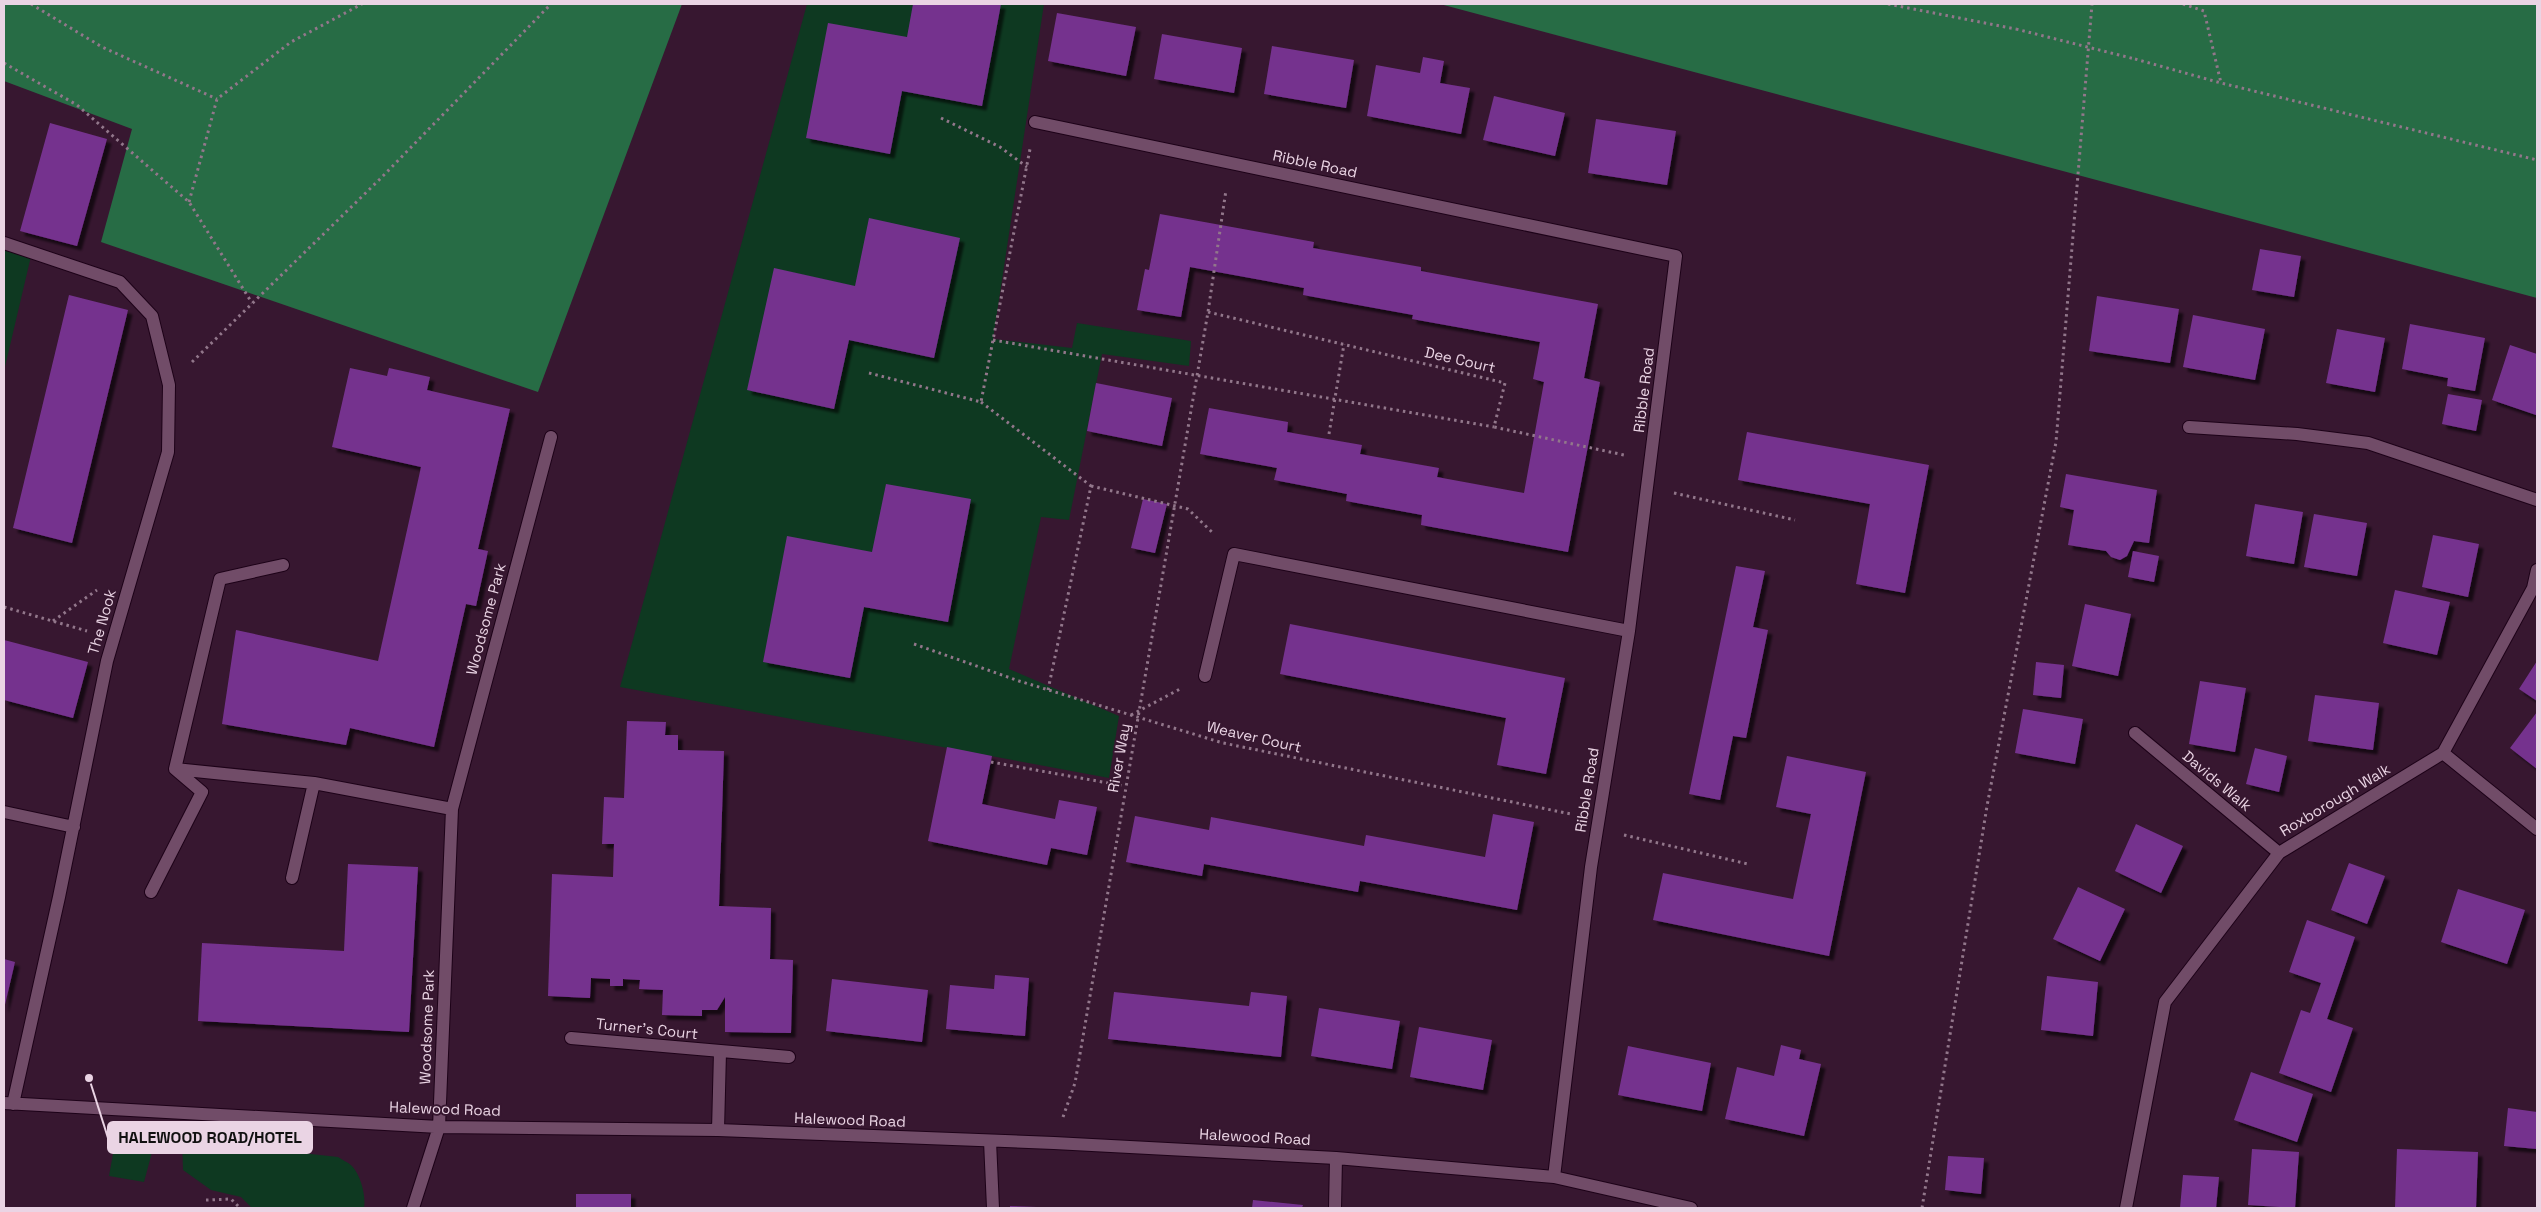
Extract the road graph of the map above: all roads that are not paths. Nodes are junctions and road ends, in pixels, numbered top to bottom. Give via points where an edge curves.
1 (1035, 122) road end
2 (4, 243) edge
3 (2189, 427) dead end
4 (551, 437) dead end
5 (2537, 500) edge
6 (283, 565) dead end
7 (2537, 570) edge
8 (1629, 631) junction
9 (1205, 676) road end
10 (2135, 733) dead end
11 (2443, 753) junction
12 (175, 768) junction
13 (314, 783) junction
14 (452, 809) junction
15 (4, 812) edge
16 (74, 828) junction
17 (2537, 828) edge
18 (2279, 853) junction
19 (292, 878) dead end
20 (151, 892) dead end
21 (571, 1038) dead end
22 (720, 1052) junction
23 (789, 1057) dead end
24 (8, 1103) edge
25 (439, 1127) junction
26 (718, 1130) junction
27 (990, 1141) junction
28 (1336, 1158) junction
29 (1554, 1177) junction
30 (414, 1208) edge
31 (993, 1208) edge
32 (1335, 1208) edge
33 (1691, 1208) edge
34 (2126, 1208) edge

1 - 8 street, Ribble Road via 1676,256
2 - 16 street, The Nook via 120,282 152,316 169,385 168,452 107,661
3 - 5 street via 2297,434 2368,443
4 - 14 street, Woodsome Park
6 - 12 street via 220,579
7 - 11 street via 2533,588
8 - 9 street via 1234,554
8 - 29 street, Ribble Road via 1598,824
10 - 18 street, Davids Walk
11 - 17 street
11 - 18 street, Roxborough Walk
12 - 13 street
12 - 20 street via 202,792
13 - 14 street
13 - 19 street
14 - 25 street, Woodsome Park
15 - 16 street
16 - 24 street, The Nook
18 - 34 street, Roxborough Walk via 2165,1002
21 - 22 street, Turner's Court
22 - 23 street, Turner's Court
22 - 26 street
24 - 25 street, Halewood Road
25 - 26 street, Halewood Road
25 - 30 street, Woodsome Park
26 - 27 street, Halewood Road
27 - 28 street, Halewood Road
27 - 31 street
28 - 29 street, Halewood Road
28 - 32 street
29 - 33 street, Halewood Road

